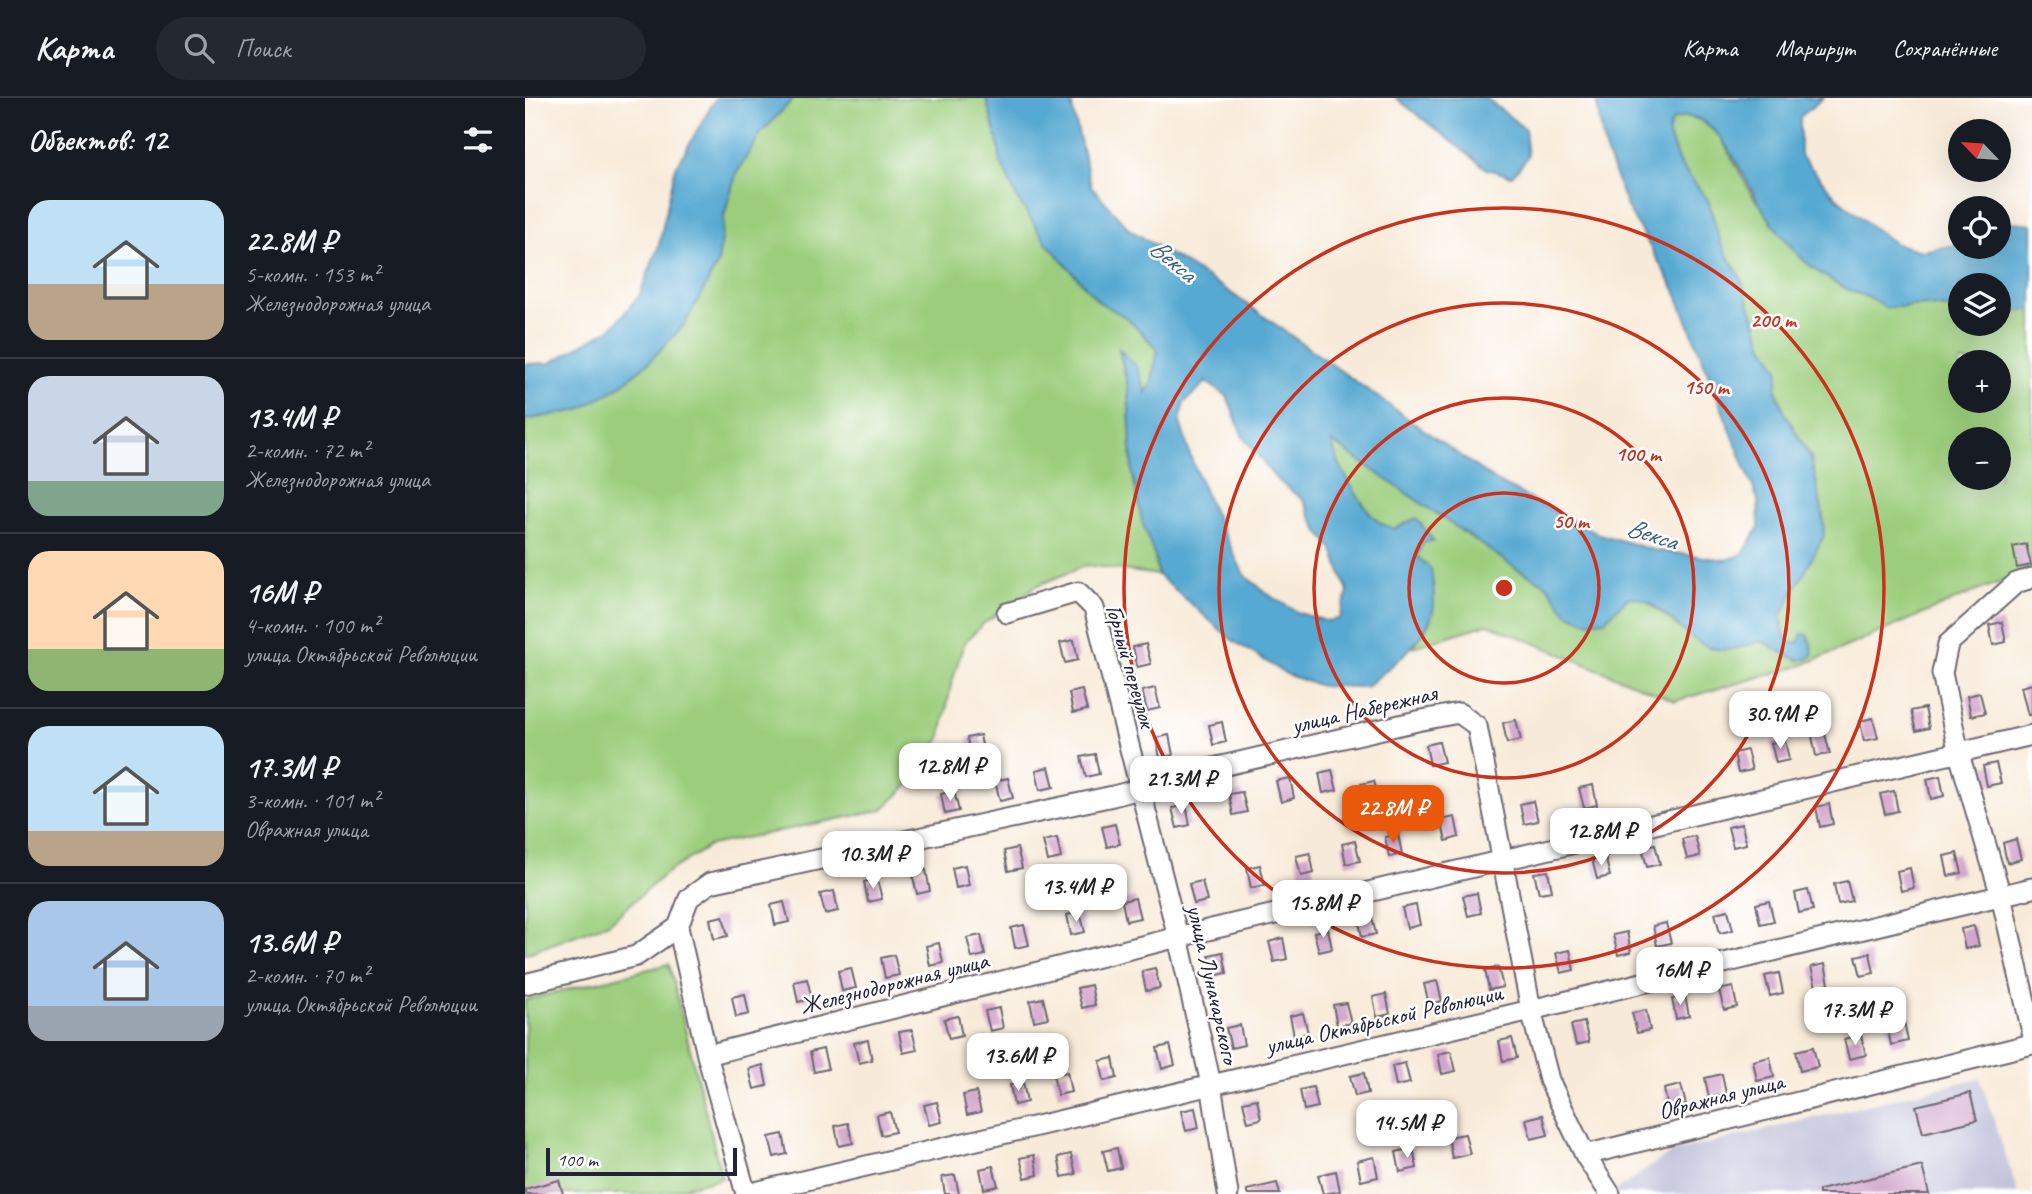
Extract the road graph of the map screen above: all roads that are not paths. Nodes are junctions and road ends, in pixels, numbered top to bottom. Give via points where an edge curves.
1 (2032, 578) edge
2 (1007, 613) dead end
3 (2032, 735) edge
4 (1959, 754) junction
5 (1139, 788) junction
6 (1503, 860) junction
7 (2032, 888) edge
8 (2001, 896) junction
9 (678, 927) junction
10 (1178, 937) junction
11 (525, 984) edge
12 (1531, 1010) junction
13 (2032, 1032) edge
14 (2032, 1044) edge
15 (707, 1055) junction
16 (1211, 1084) junction
17 (1585, 1155) junction
18 (756, 1193) edge
19 (1228, 1194) edge
20 (1610, 1194) edge

1 - 4 street via 2016,583 1948,644 1942,673
2 - 5 street, Горный переулок via 1078,592 1094,608
3 - 4 street, Железнодорожная улица
4 - 6 street, Железнодорожная улица
4 - 8 street
5 - 6 street, улица Набережная via 1459,713 1477,726
5 - 9 street, улица Набережная via 710,883 689,898
5 - 10 street, улица Луначарского
6 - 10 street, Железнодорожная улица
6 - 12 street
7 - 8 street, улица Октябрьской Революции
8 - 12 street, улица Октябрьской Революции
8 - 13 street
9 - 11 street via 636,956
9 - 15 street
10 - 15 street, Железнодорожная улица
10 - 16 street, улица Луначарского
12 - 16 street, улица Октябрьской Революции
12 - 17 street via 1549,1080
14 - 17 street, Овражная улица
15 - 18 street
16 - 18 street, улица Октябрьской Революции
16 - 19 street, улица Луначарского
17 - 20 street

